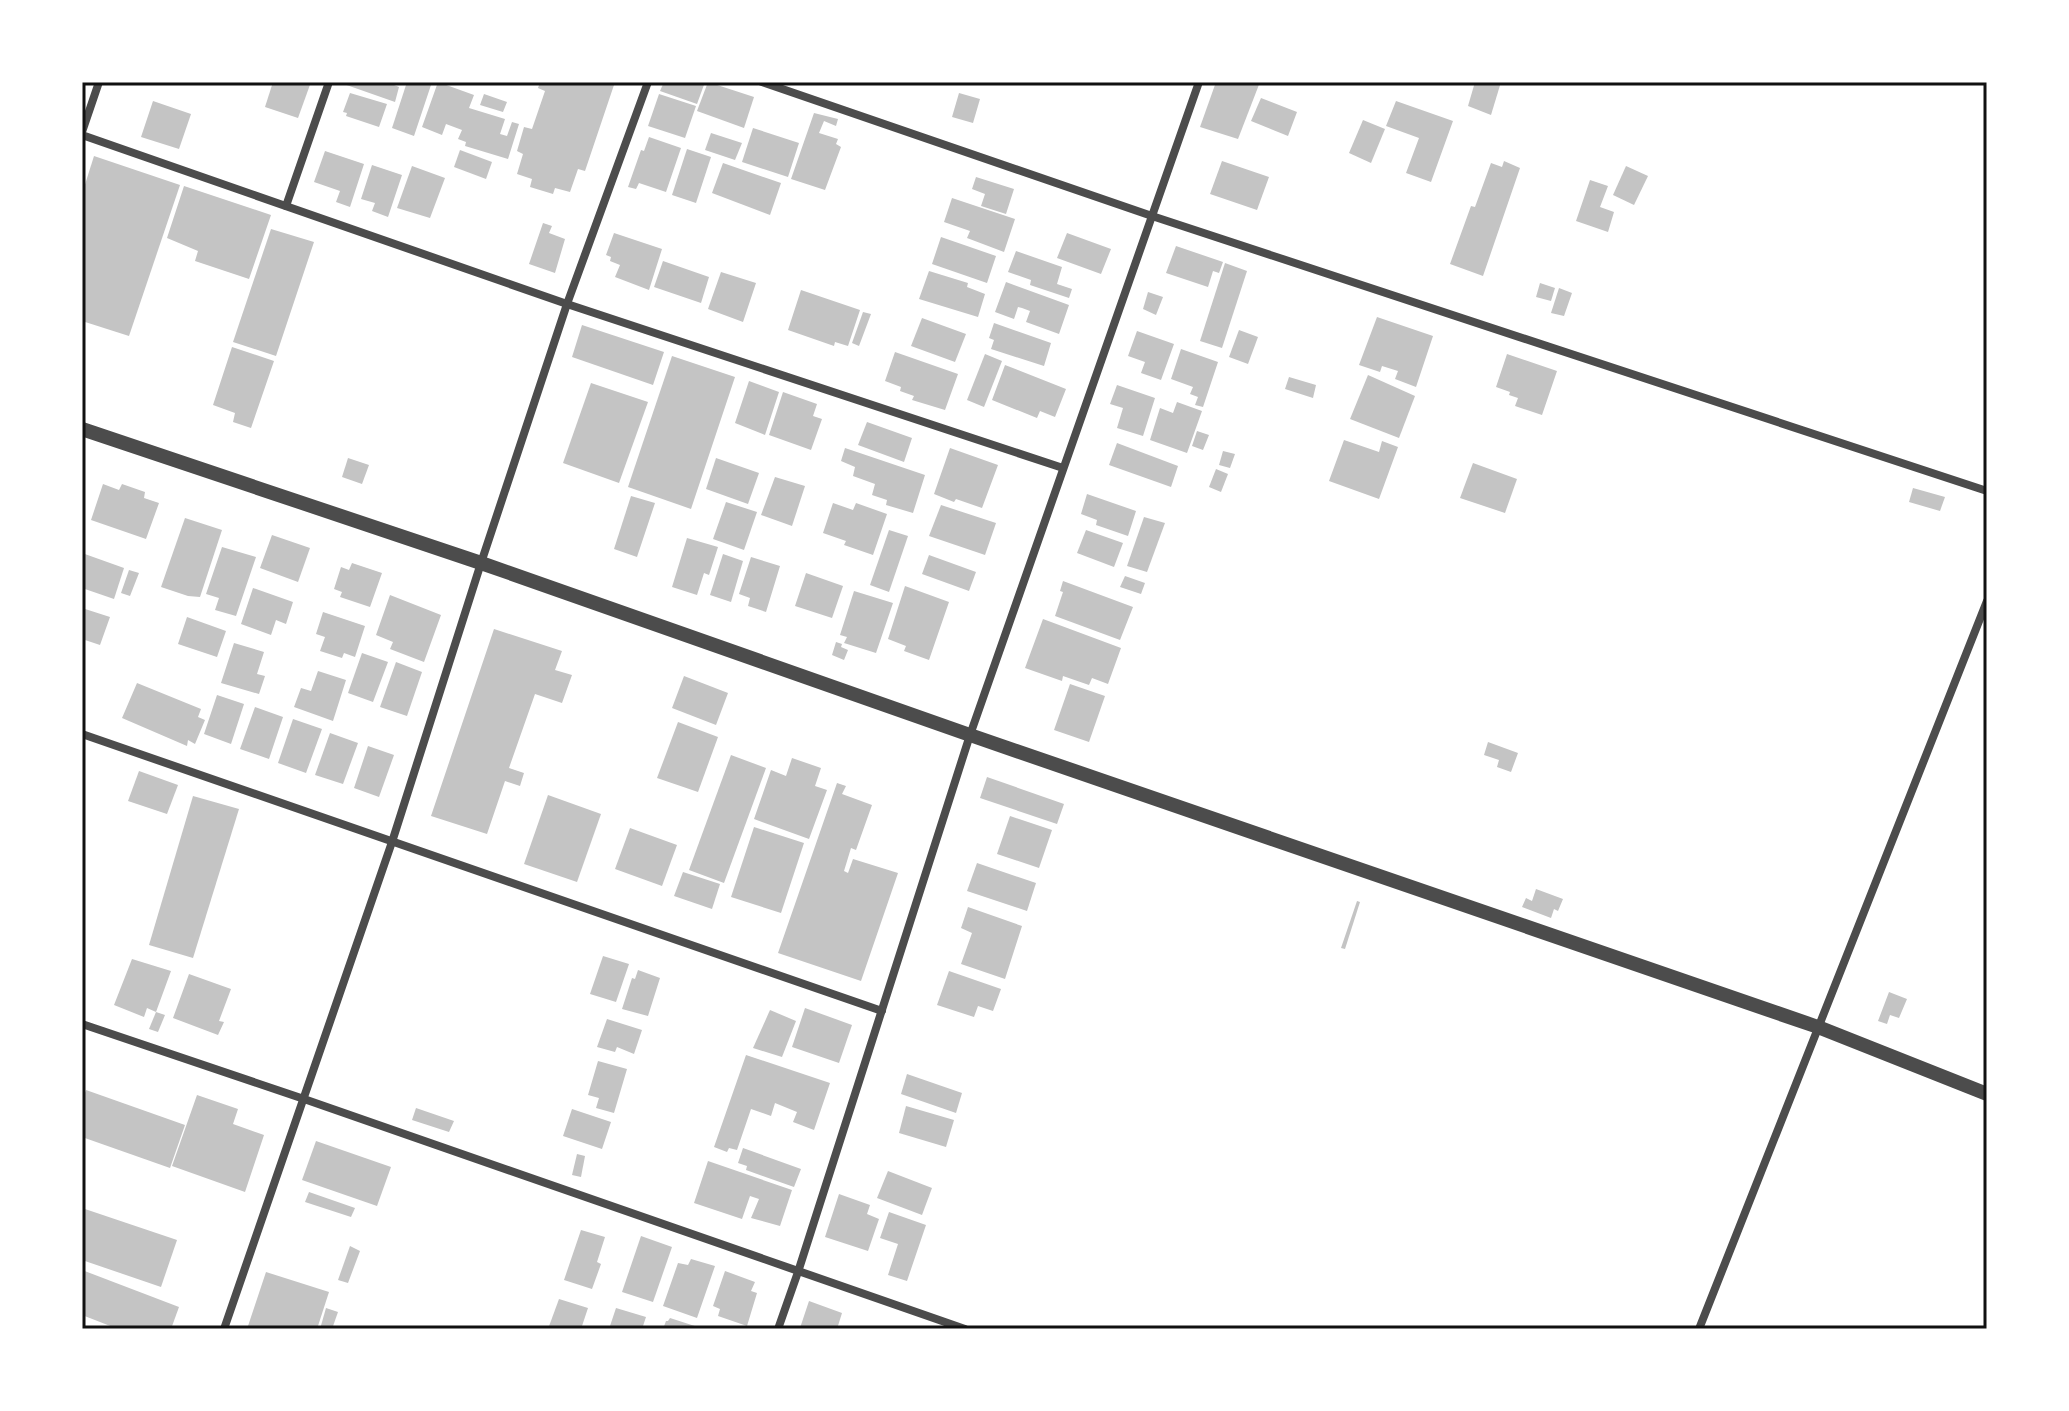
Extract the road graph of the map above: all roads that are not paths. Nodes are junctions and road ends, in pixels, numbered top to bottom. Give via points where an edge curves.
1 (99, 82) edge
2 (329, 82) edge
3 (648, 82) edge
4 (762, 82) edge
5 (1199, 82) edge
6 (82, 134) edge
7 (286, 206) junction
8 (1152, 216) junction
9 (567, 304) junction
10 (82, 429) edge
11 (1063, 468) junction
12 (1987, 491) edge
13 (481, 563) junction
14 (1987, 601) edge
15 (82, 734) edge
16 (970, 735) junction
17 (392, 842) junction
18 (882, 1011) junction
19 (82, 1024) edge
20 (1818, 1027) junction
21 (1987, 1094) edge
22 (304, 1099) junction
23 (798, 1272) junction
24 (224, 1329) edge
25 (778, 1329) edge
26 (965, 1329) edge
27 (1699, 1329) edge

1 - 6 street
2 - 7 street
3 - 9 street
4 - 8 street
5 - 8 street
6 - 7 street
7 - 9 street
8 - 11 street
8 - 12 street
9 - 11 street
9 - 13 street
10 - 13 street
11 - 16 street
13 - 16 street
13 - 17 street
14 - 20 street
15 - 17 street
16 - 18 street
16 - 20 street
17 - 18 street
17 - 22 street
18 - 23 street
19 - 22 street
20 - 21 street
20 - 27 street
22 - 23 street
22 - 24 street
23 - 25 street
23 - 26 street

